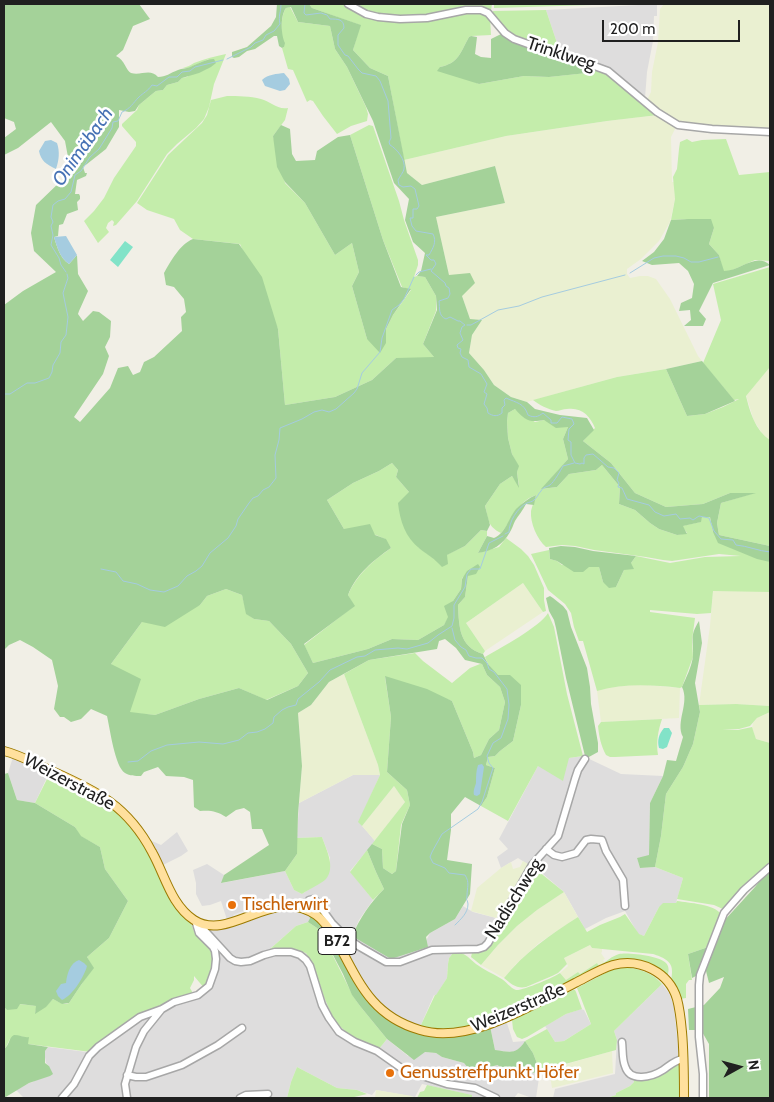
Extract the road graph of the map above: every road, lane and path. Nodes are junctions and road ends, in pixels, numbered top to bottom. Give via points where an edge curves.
1 (348, 4) edge
2 (770, 132) edge
3 (4, 751) edge
4 (585, 759) dead end
5 (546, 850) junction
6 (770, 867) edge
7 (625, 906) dead end
8 (306, 909) junction
9 (195, 920) junction
10 (162, 1009) junction
11 (242, 1028) dead end
12 (622, 1042) dead end
13 (683, 1059) junction
14 (127, 1075) junction
15 (268, 1094) dead end
16 (62, 1098) edge
17 (127, 1098) edge
18 (240, 1098) edge
19 (496, 1098) edge
20 (684, 1098) edge
21 (703, 1098) edge

1 - 2 street, Trinklweg via 366,14 400,19 483,10 514,39 608,70 657,112 680,126
3 - 9 main road, Weizerstraße via 81,785 115,805 146,841 176,901
4 - 5 street, Nadischweg via 578,770 558,836
5 - 7 street, Nadischweg via 562,857 576,853 586,840 602,840 622,880
5 - 8 street, Nadischweg via 532,865 488,943 478,949 432,950 400,962 386,962 347,938 316,901 309,900
6 - 21 street via 724,913 700,975 699,1037
8 - 9 main road, B72 via 278,906 216,925
8 - 13 main road, Weizerstraße / B72 via 324,922 360,985 378,1007 398,1022 429,1033 449,1034 494,1022 613,965 633,963 650,968 666,979 674,992 680,1011
9 - 10 street via 199,933 216,951 211,983 199,995
9 - 19 street via 236,961 246,962 275,952 300,955 310,966 326,1014 347,1037 377,1051 404,1070 447,1084 475,1088
10 - 14 street via 140,1038
10 - 16 street via 136,1020 95,1050
11 - 14 street via 182,1065 146,1077
12 - 13 street via 627,1071 641,1078 655,1075
13 - 20 main road, Weizerstraße / B72
14 - 17 street
15 - 18 street

